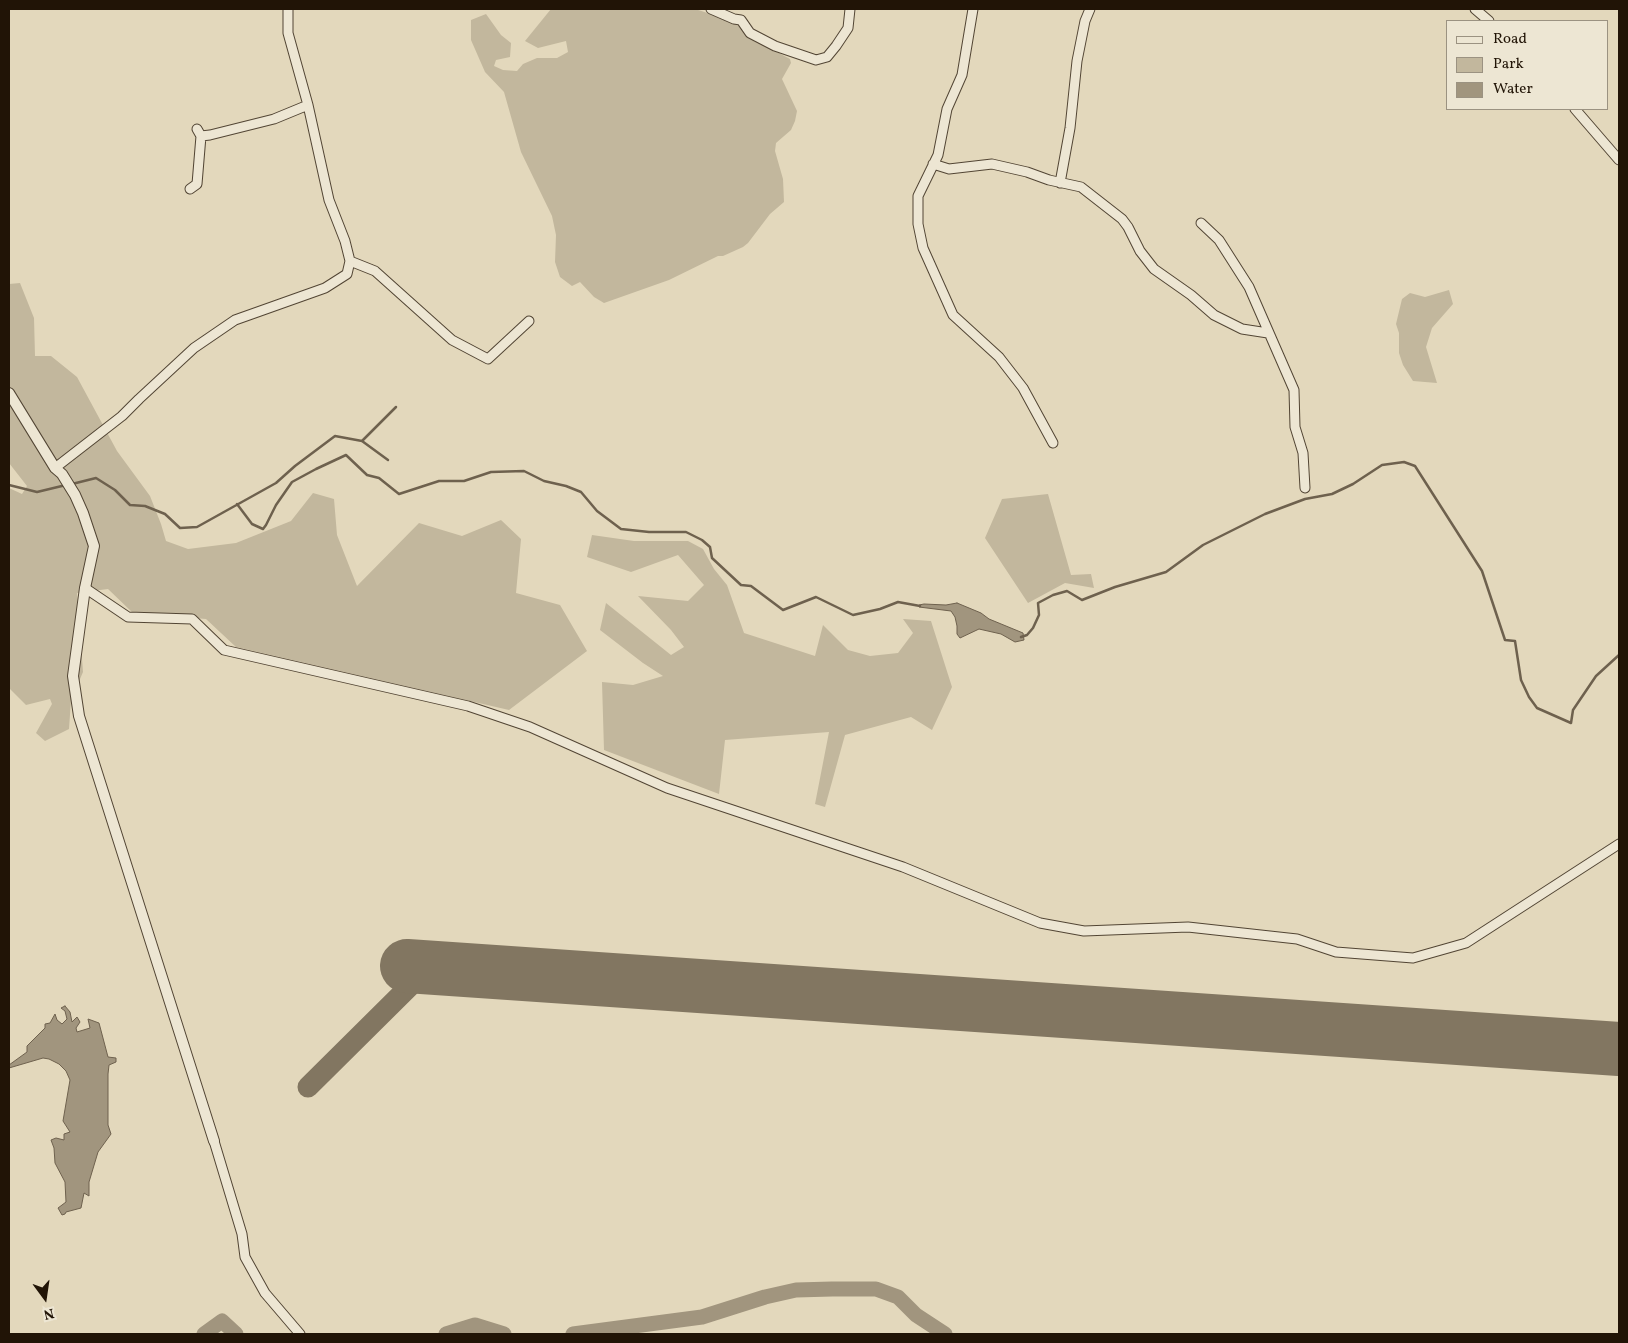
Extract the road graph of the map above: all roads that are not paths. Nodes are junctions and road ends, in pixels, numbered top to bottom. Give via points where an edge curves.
1 (288, 9) edge
2 (711, 9) edge
3 (850, 9) edge
4 (972, 9) edge
5 (1090, 9) edge
6 (1475, 9) edge
7 (1488, 20) edge
8 (308, 105) junction
9 (1576, 110) edge
10 (1619, 160) edge
11 (933, 164) junction
12 (1060, 183) junction
13 (190, 189) dead end
14 (1202, 223) dead end
15 (350, 260) junction
16 (529, 321) dead end
17 (1268, 333) junction
18 (9, 393) edge
19 (1053, 443) dead end
20 (58, 471) junction
21 (1305, 488) dead end
22 (84, 588) junction
23 (1619, 844) edge
24 (214, 1141) joint
25 (300, 1334) edge

1 - 8 street via 288,34
2 - 3 street via 741,20 750,33 775,46 816,60 826,57 848,28
4 - 11 street via 962,74 947,109 938,155
5 - 12 street via 1077,61
6 - 7 street
8 - 13 street via 274,119 210,135 199,132 196,184
8 - 15 street via 329,200
9 - 10 street
11 - 12 street via 948,169 992,164
11 - 19 street via 918,196 918,224 923,248 935,277 953,315 999,357 1022,388
12 - 17 street via 1081,187 1116,213 1154,269 1214,315 1242,330
14 - 17 street via 1219,240 1249,287
15 - 16 street via 375,271 452,340 488,360
15 - 20 street via 347,274 324,288 235,320 194,348
17 - 21 street via 1294,390 1295,427 1303,453
18 - 20 street
20 - 22 street via 84,513 94,546
22 - 23 street via 128,617 192,620 224,650 468,706 530,727 667,788 903,867 1040,923 1084,931 1188,927 1297,939 1336,952 1413,958 1466,943
22 - 24 street via 74,676 79,716
24 - 25 street via 242,1234 245,1256 265,1293

